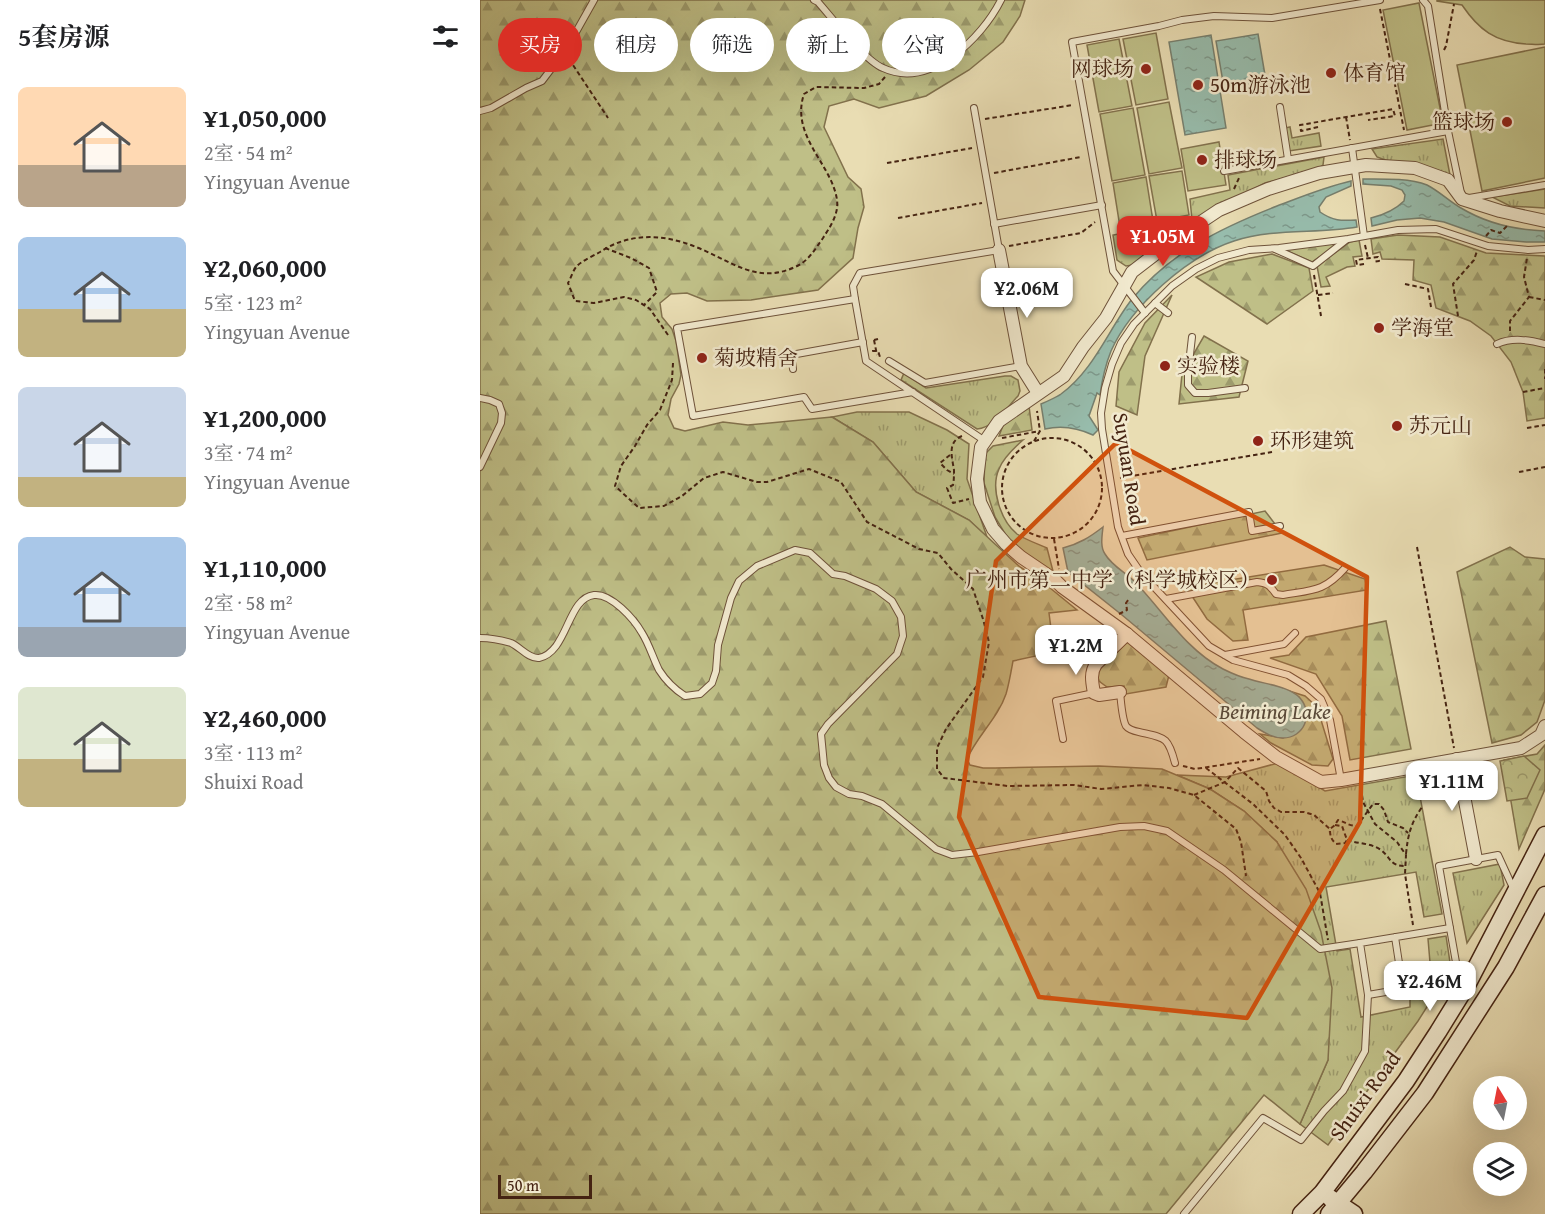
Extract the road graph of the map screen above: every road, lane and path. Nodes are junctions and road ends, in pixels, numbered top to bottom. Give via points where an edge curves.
1 (594, 0) edge
2 (814, 0) edge
3 (1001, 0) edge
4 (1379, 0) edge
5 (1423, 0) edge
6 (1454, 4) dead end
7 (582, 20) edge
8 (966, 45) edge
9 (1437, 59) junction
10 (882, 68) edge
11 (549, 72) edge
12 (578, 72) edge
13 (890, 72) edge
14 (895, 72) edge
15 (913, 72) edge
16 (1073, 105) dead end
17 (1280, 107) dead end
18 (974, 108) dead end
19 (480, 111) edge
20 (1346, 117) junction
21 (608, 118) dead end
22 (1368, 120) dead end
23 (977, 121) junction
24 (1318, 127) dead end
25 (1448, 131) junction
26 (1405, 139) junction
27 (981, 146) junction
28 (1352, 148) junction
29 (1081, 157) dead end
30 (1288, 159) junction
31 (887, 164) dead end
32 (1355, 166) junction
33 (1244, 167) junction
34 (1224, 171) dead end
35 (986, 174) junction
36 (1545, 184) edge
37 (1462, 199) junction
38 (991, 201) junction
39 (1226, 208) junction
40 (1102, 209) junction
41 (1511, 213) junction
42 (898, 218) dead end
43 (1545, 221) edge
44 (994, 224) junction
45 (1364, 236) junction
46 (1348, 239) junction
47 (1479, 243) junction
48 (605, 248) junction
49 (1272, 248) junction
50 (1545, 249) edge
51 (999, 250) junction
52 (1528, 250) junction
53 (1368, 258) junction
54 (1373, 262) dead end
55 (1364, 264) dead end
56 (1313, 266) junction
57 (576, 267) dead end
58 (1405, 284) dead end
59 (1124, 286) junction
60 (1334, 293) dead end
61 (1318, 295) junction
62 (1529, 297) junction
63 (855, 299) junction
64 (1545, 300) edge
65 (1155, 303) junction
66 (644, 305) dead end
67 (1431, 307) dead end
68 (1145, 313) junction
69 (1168, 313) dead end
70 (1321, 316) dead end
71 (1458, 316) dead end
72 (1192, 337) dead end
73 (878, 339) dead end
74 (1512, 340) junction
75 (863, 342) junction
76 (1497, 344) dead end
77 (1545, 344) edge
78 (877, 355) dead end
79 (889, 361) dead end
80 (1021, 366) junction
81 (793, 369) dead end
82 (1545, 369) edge
83 (1545, 379) edge
84 (1245, 388) dead end
85 (1545, 388) edge
86 (796, 390) dead end
87 (913, 392) junction
88 (1523, 392) dead end
89 (1036, 395) junction
90 (480, 398) edge
91 (797, 398) junction
92 (1545, 425) edge
93 (1527, 428) dead end
94 (1040, 431) junction
95 (973, 433) junction
96 (985, 441) junction
97 (1034, 441) junction
98 (1272, 452) dead end
99 (951, 453) junction
100 (480, 467) edge
101 (1545, 467) edge
102 (1519, 472) dead end
103 (954, 474) junction
104 (1110, 480) junction
105 (980, 502) junction
106 (1280, 526) dead end
107 (1122, 536) junction
108 (1054, 539) junction
109 (1417, 547) dead end
110 (1345, 568) dead end
111 (1062, 587) junction
112 (1130, 599) dead end
113 (1166, 599) junction
114 (1118, 615) dead end
115 (1295, 633) dead end
116 (1127, 634) junction
117 (480, 638) edge
118 (1224, 655) junction
119 (1120, 692) joint
120 (1094, 693) junction
121 (1545, 726) edge
122 (1063, 739) dead end
123 (1276, 757) junction
124 (1457, 759) junction
125 (1175, 763) joint
126 (1206, 768) junction
127 (1359, 777) junction
128 (1341, 780) junction
129 (1225, 782) junction
130 (1194, 795) dead end
131 (1422, 807) dead end
132 (1368, 811) junction
133 (1335, 825) junction
134 (1330, 829) junction
135 (1408, 833) junction
136 (1545, 835) edge
137 (1347, 840) junction
138 (1406, 855) junction
139 (1476, 859) junction
140 (1405, 866) junction
141 (1515, 894) junction
142 (1545, 895) edge
143 (1450, 928) junction
144 (1415, 934) junction
145 (1395, 938) junction
146 (1360, 943) junction
147 (1329, 948) junction
148 (1467, 985) junction
149 (1368, 995) junction
150 (1322, 1193) junction
151 (1334, 1208) edge
152 (1184, 1214) edge
153 (1301, 1214) edge
154 (1354, 1214) edge

1 - 7 lane
2 - 10 lane
3 - 8 lane via 980,33
4 - 26 path
4 - 40 lane via 1272,18 1214,16 1182,20 1072,42
5 - 9 lane via 1428,6
6 - 9 path via 1446,46
9 - 25 lane
11 - 19 lane via 542,81
12 - 21 path
13 - 48 path via 879,84 864,88 816,87 804,94 804,129 838,201 834,220 806,262 778,272 758,273 736,267 697,247 648,236
14 - 15 lane
16 - 23 path
17 - 30 lane
18 - 23 lane
20 - 22 path via 1394,109 1395,116
20 - 24 path via 1300,125 1301,131
20 - 28 path
23 - 27 lane
25 - 26 lane
25 - 37 lane
26 - 28 lane
27 - 31 path
27 - 35 lane
28 - 30 lane
28 - 32 lane
29 - 35 path
30 - 33 lane
32 - 37 street via 1415,168 1448,180
32 - 39 street via 1268,189
32 - 45 lane
33 - 34 lane
33 - 39 path
35 - 38 lane
36 - 37 lane
37 - 41 street
38 - 42 path
38 - 44 lane
39 - 59 street via 1171,242 1132,272
40 - 44 lane
40 - 51 path via 1097,220 1081,233
40 - 59 lane via 1113,272
41 - 43 street
41 - 47 path via 1512,221 1500,233 1491,230
44 - 51 lane
45 - 46 lane, Suyuan Road
45 - 47 lane, Suyuan Road via 1436,229
45 - 53 path
46 - 49 lane, Suyuan Road
46 - 56 lane
47 - 52 lane, Suyuan Road
47 - 71 path via 1474,260 1453,284
48 - 57 path
48 - 66 path via 648,268 657,292
49 - 56 lane
49 - 65 lane, Suyuan Road via 1218,258 1172,286
50 - 52 lane, Suyuan Road
51 - 63 lane via 860,273 853,286
51 - 80 street
52 - 62 path via 1524,277
53 - 54 path via 1378,256 1379,261
53 - 55 path via 1356,260 1357,265
56 - 61 path
58 - 67 path via 1428,289
59 - 68 lane
59 - 89 street via 1064,376
60 - 61 path
61 - 70 path
62 - 64 path
62 - 74 path via 1510,321
63 - 75 lane
63 - 91 lane via 677,328 693,416
65 - 68 lane, Suyuan Road
65 - 69 lane
68 - 104 lane, Suyuan Road via 1120,343 1105,388 1101,413
72 - 84 lane via 1188,385 1195,393
73 - 78 path, bridge via 874,340
74 - 76 lane
74 - 77 lane
75 - 81 lane via 791,355
75 - 87 lane via 866,361
79 - 80 lane via 925,383
80 - 89 street
82 - 83 path
85 - 88 path
86 - 91 lane
87 - 91 lane via 812,409 804,397
87 - 95 lane
89 - 94 path
89 - 96 street via 999,421
90 - 100 lane via 499,404 502,412 501,423
92 - 93 path
94 - 96 path
94 - 97 path
95 - 96 lane
95 - 99 path via 958,437 952,443
96 - 105 street via 977,479
97 - 108 path via 1008,463 1002,497 1019,526 1039,537
97 - 108 path via 1064,439 1077,445 1089,454 1102,481 1098,509 1090,521 1079,531
98 - 104 path
99 - 103 path
99 - 103 path via 940,463
101 - 102 path
103 - 105 path via 953,485 947,488 954,503 969,499
104 - 107 lane, Suyuan Road
105 - 111 street via 993,529 1006,544
106 - 107 lane via 1252,531 1249,512
107 - 113 lane, Suyuan Road via 1141,573
108 - 111 path
109 - 124 path
110 - 113 lane via 1323,587 1283,595 1276,594 1270,585 1257,582
111 - 116 street
112 - 114 path via 1127,610
113 - 118 lane, Suyuan Road via 1209,646
115 - 118 lane via 1284,644
116 - 120 street via 1093,669
116 - 123 street
117 - 147 lane via 514,644 537,658 555,647 586,597 604,596 642,632 660,672 673,688 685,696 700,694 712,683 718,645 739,581 757,566 795,550 810,552 833,574 876,589 892,601 901,617 903,636 897,654 822,734 824,765 836,787 882,804 936,849 952,855 1120,827 1144,826 1167,831 1224,870 1320,949
118 - 128 lane, Suyuan Road via 1288,675 1322,699
119 - 120 street
119 - 125 lane via 1127,727 1162,737 1171,747
120 - 122 lane via 1056,701
121 - 124 street via 1541,735 1521,748
123 - 126 path
123 - 128 street via 1321,782
124 - 127 street
124 - 139 street
125 - 126 path
126 - 129 path
127 - 128 street
127 - 132 path
129 - 130 path
129 - 134 path via 1238,768 1266,791 1274,808 1314,815
129 - 147 path via 1277,827 1301,858 1320,893
131 - 135 path
132 - 133 path via 1357,826 1338,820
132 - 135 path via 1373,804 1379,804 1388,822
132 - 138 path via 1375,824
133 - 134 path
133 - 137 path via 1342,826
134 - 137 path via 1336,844
135 - 138 path
136 - 141 main road, Shuixi Road
137 - 140 path via 1375,847 1392,863
138 - 140 path
139 - 141 lane via 1498,855
139 - 143 lane via 1439,866
140 - 144 path
141 - 148 main road, Shuixi Road
142 - 151 main road via 1506,967 1443,1067
143 - 144 lane
143 - 148 lane via 1457,968
144 - 145 lane
145 - 146 lane
145 - 149 lane via 1403,989
146 - 147 lane
146 - 149 lane
148 - 150 main road, Shuixi Road via 1406,1081
149 - 152 lane via 1365,1051 1343,1091 1301,1140 1263,1118
150 - 151 main road
150 - 153 main road, Shuixi Road
151 - 154 main road

